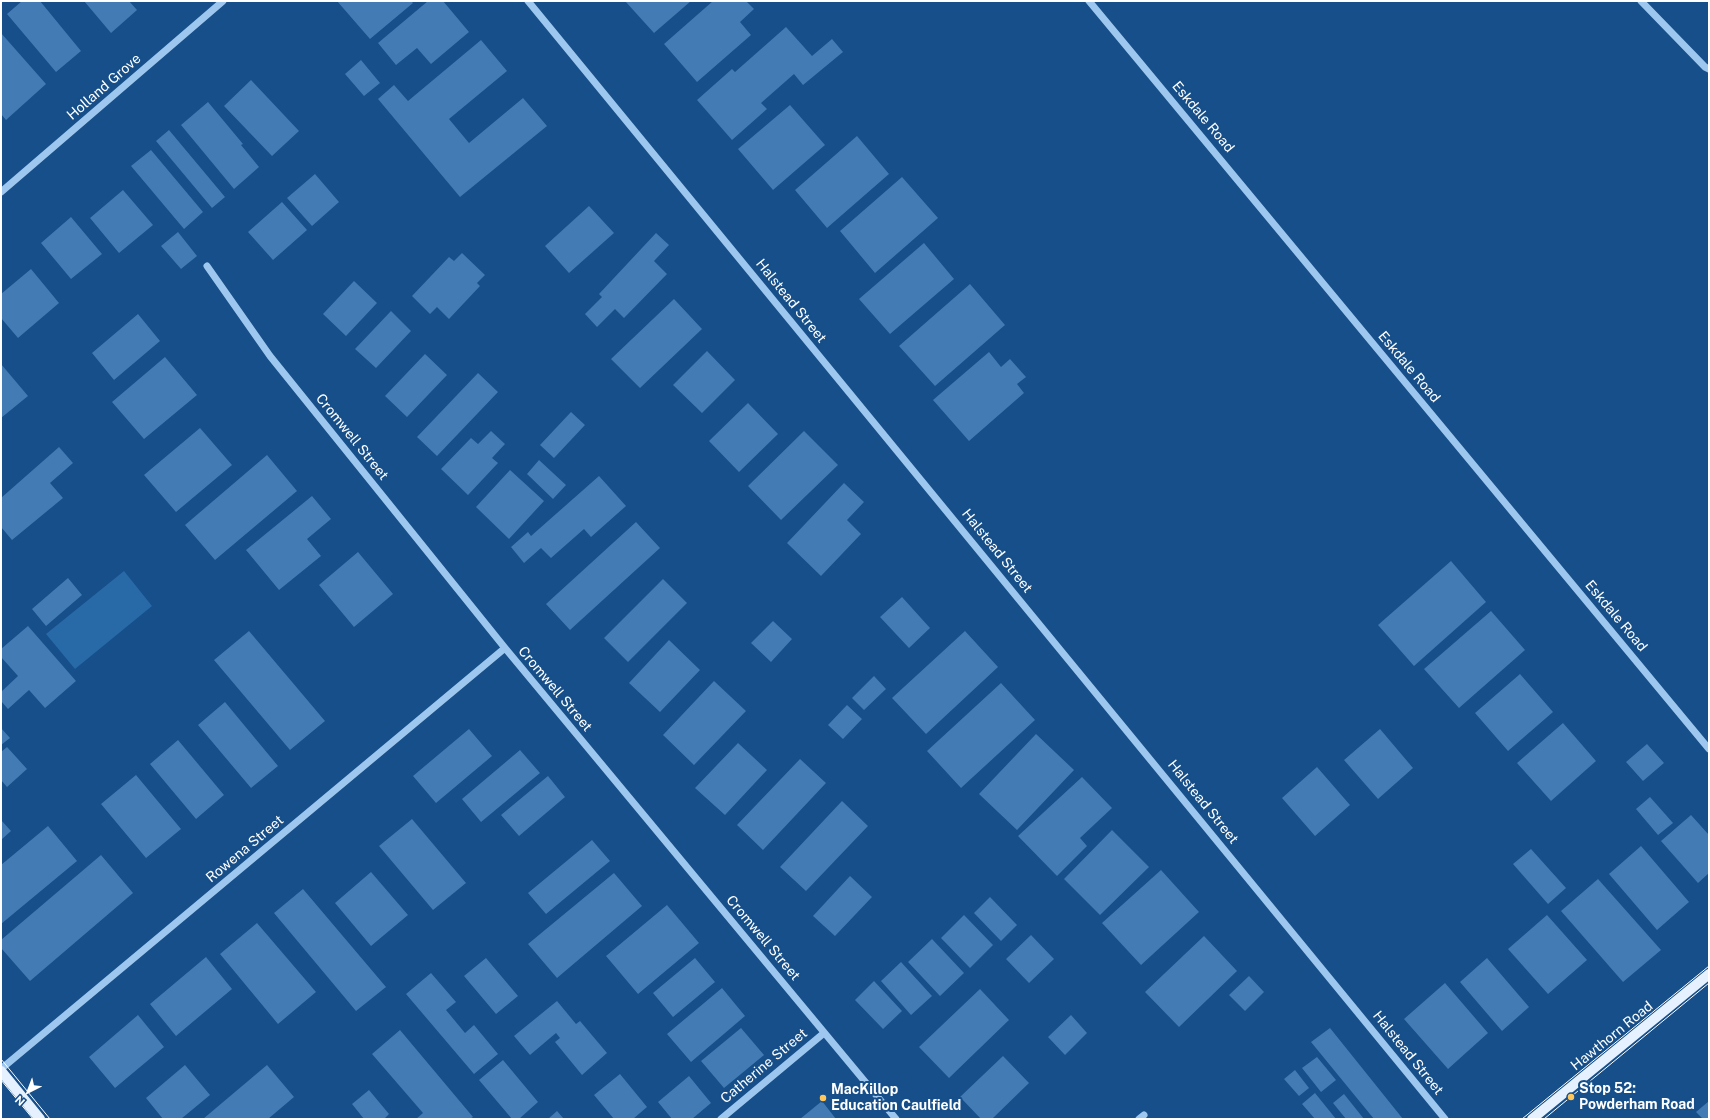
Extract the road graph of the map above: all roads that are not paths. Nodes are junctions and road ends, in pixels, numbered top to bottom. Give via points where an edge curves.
1 (223, 1) edge
2 (528, 1) edge
3 (1090, 1) edge
4 (1640, 1) edge
5 (1709, 69) edge
6 (1, 192) edge
7 (207, 266) dead end
8 (504, 648) junction
9 (1709, 749) edge
10 (1709, 974) edge
11 (824, 1033) junction
12 (1, 1070) edge
13 (40, 1119) edge
14 (721, 1119) edge
15 (896, 1119) edge
16 (1445, 1119) edge
17 (1532, 1119) edge

1 - 6 street, Holland Grove
2 - 16 street, Halstead Street
3 - 9 street, Eskdale Road
4 - 5 street
7 - 8 street, Cromwell Street via 270,356
8 - 11 street, Cromwell Street
8 - 12 street, Rowena Street
10 - 17 main road, Hawthorn Road
11 - 14 street, Catherine Street
11 - 15 street, Cromwell Street
12 - 13 main road

